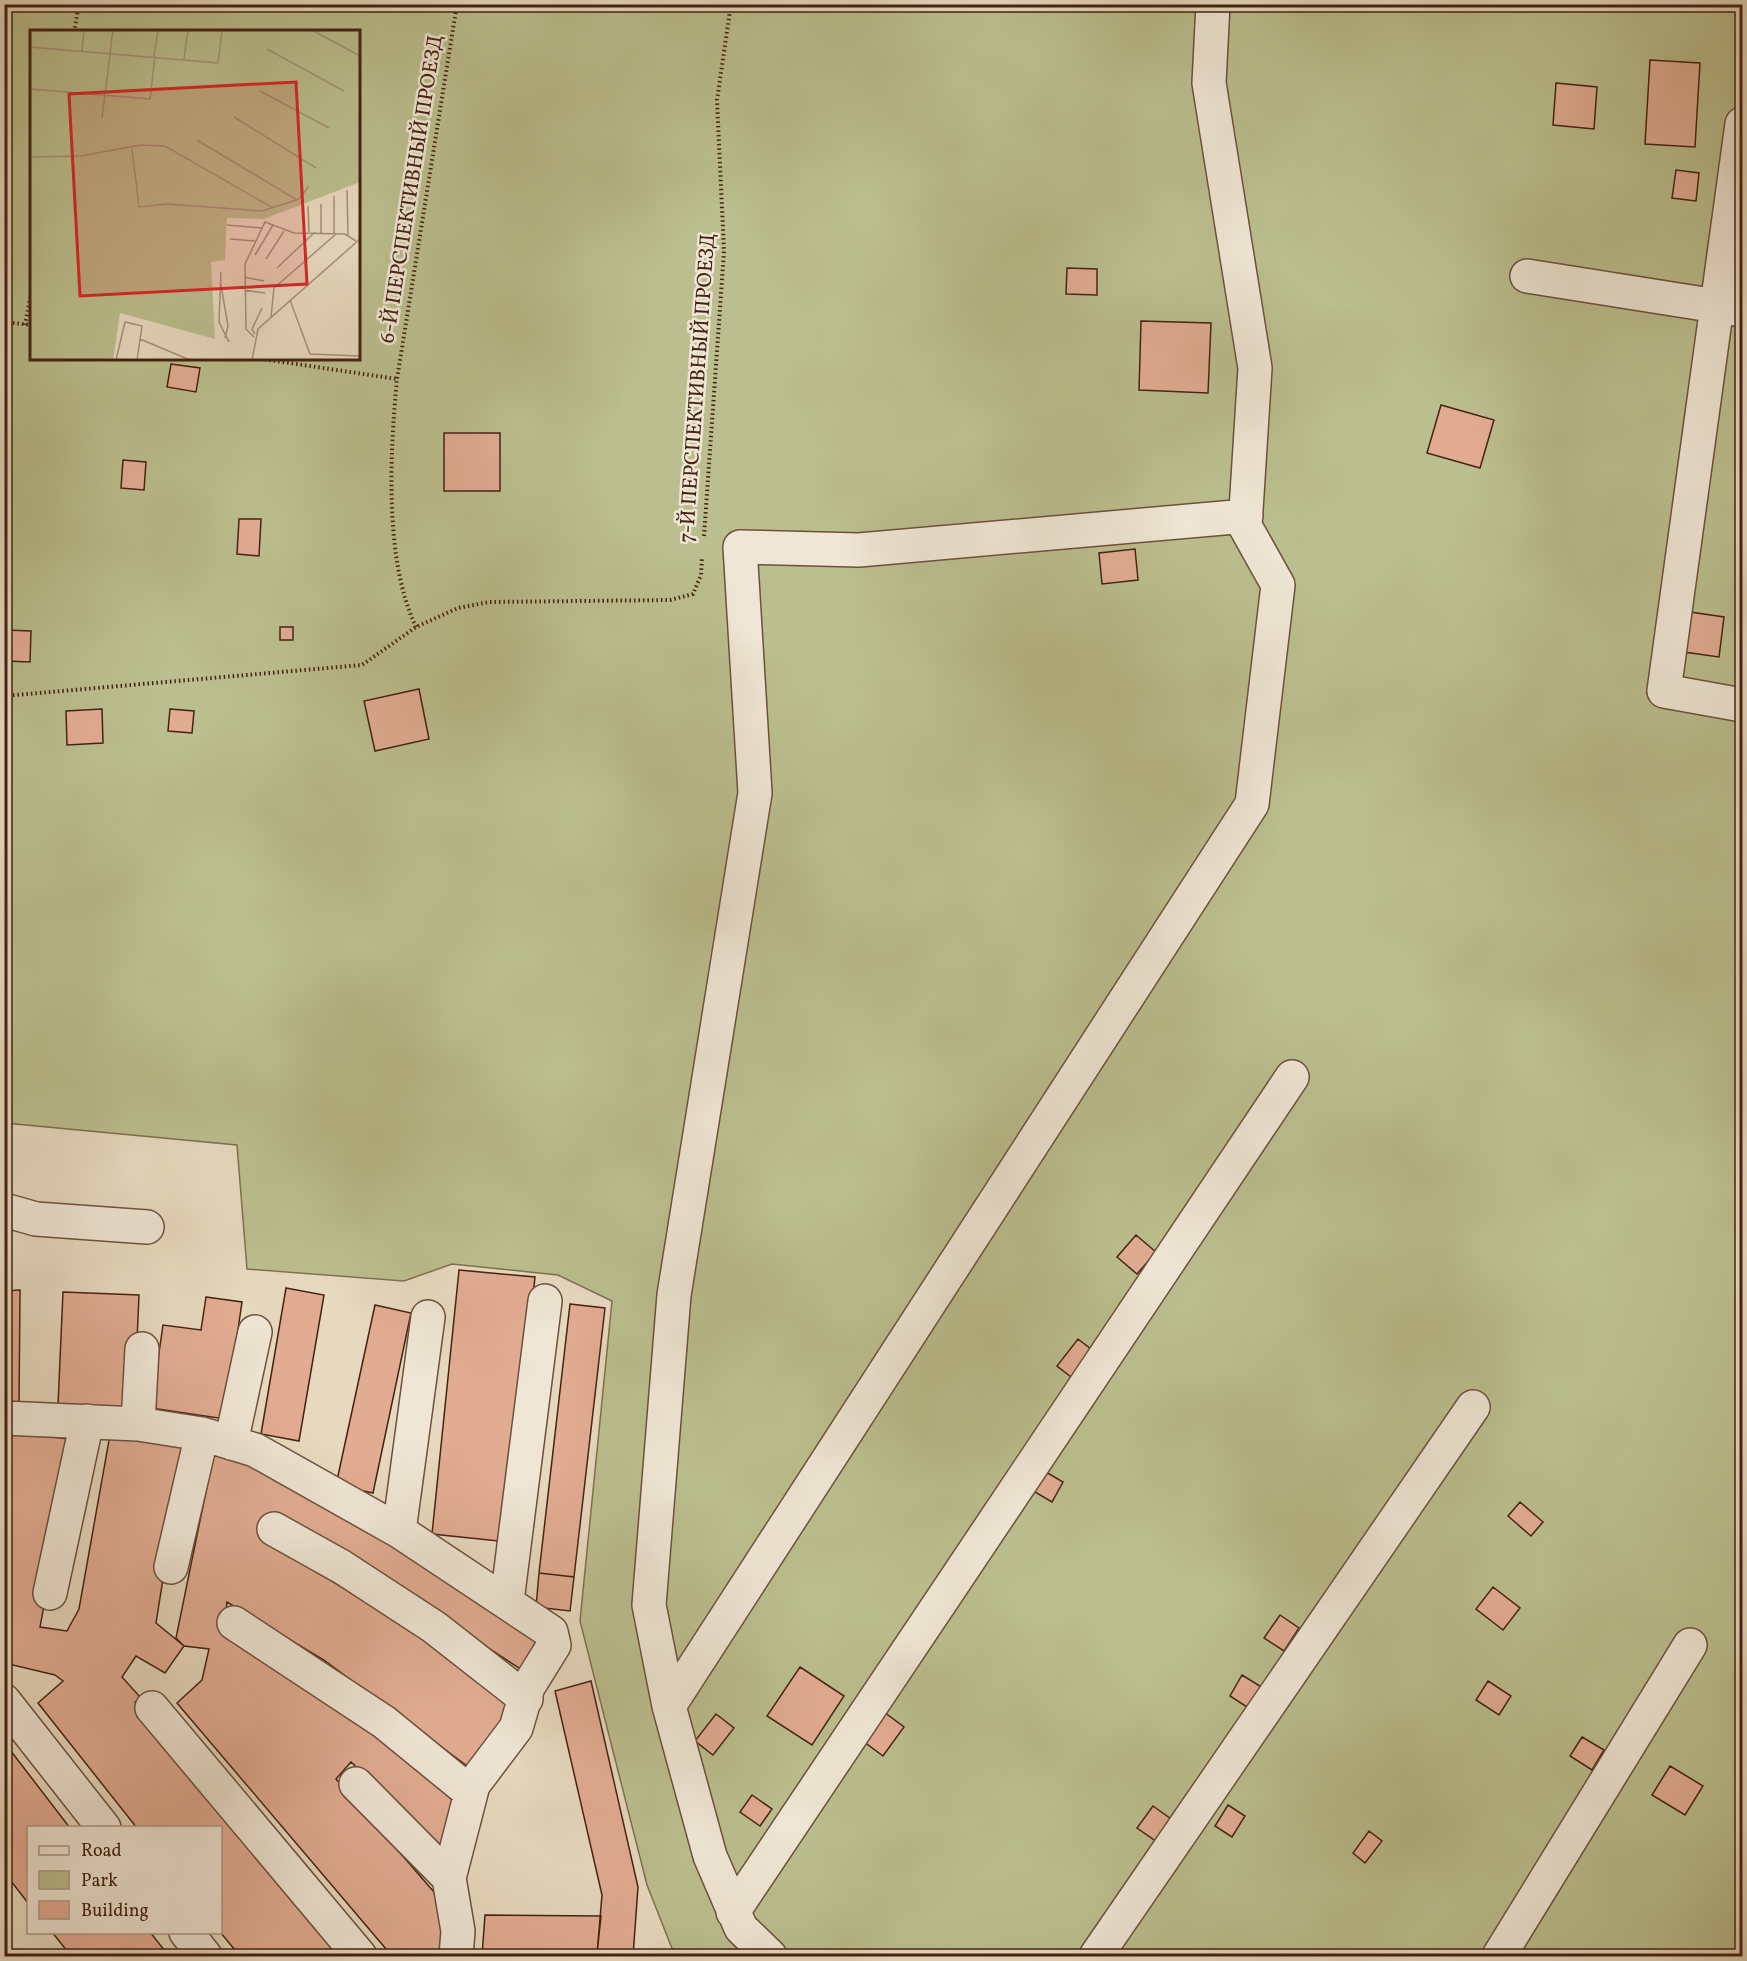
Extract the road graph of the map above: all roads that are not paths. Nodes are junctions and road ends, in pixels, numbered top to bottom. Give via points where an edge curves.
1 (1214, 4) edge
2 (1743, 124) edge
3 (1527, 276) dead end
4 (1730, 307) edge
5 (1246, 516) junction
6 (1743, 705) edge
7 (1292, 1077) dead end
8 (4, 1210) edge
9 (36, 1219) junction
10 (147, 1227) dead end
11 (4, 1234) edge
12 (545, 1301) dead end
13 (428, 1317) dead end
14 (255, 1332) dead end
15 (142, 1349) dead end
16 (1473, 1407) dead end
17 (4, 1418) edge
18 (87, 1421) junction
19 (138, 1424) junction
20 (216, 1438) junction
21 (274, 1529) dead end
22 (399, 1531) junction
23 (171, 1567) dead end
24 (50, 1593) dead end
25 (507, 1601) junction
26 (234, 1623) dead end
27 (1690, 1645) dead end
28 (526, 1699) junction
29 (4, 1701) edge
30 (669, 1706) junction
31 (152, 1708) dead end
32 (356, 1784) dead end
33 (471, 1793) junction
34 (103, 1826) edge
35 (449, 1878) junction
36 (734, 1912) junction
37 (188, 1934) edge
38 (205, 1956) edge
39 (360, 1956) edge
40 (456, 1956) edge
41 (770, 1956) edge
42 (1096, 1956) edge
43 (1499, 1956) edge

1 - 5 street via 1209,83 1255,368
2 - 4 street
3 - 4 street
4 - 6 street via 1664,691
5 - 30 street via 1245,526 1278,585 1252,804
5 - 30 street via 859,550 740,547 755,793 674,1295 649,1605
7 - 36 street
8 - 9 street
9 - 10 street
9 - 11 street
12 - 25 street
13 - 22 street
14 - 20 street
15 - 19 street
16 - 42 street
17 - 18 street
18 - 19 street
18 - 24 street
19 - 20 street
20 - 22 street via 255,1450
20 - 23 street
21 - 28 street via 342,1567 434,1627
22 - 25 street
25 - 28 street via 551,1632 554,1645 528,1687
26 - 33 street via 384,1722
27 - 43 street
28 - 33 street via 516,1728
29 - 34 street
30 - 36 street via 710,1856
31 - 39 street
32 - 35 street
33 - 35 street
35 - 40 street via 458,1931
36 - 41 street via 741,1928
37 - 38 street

